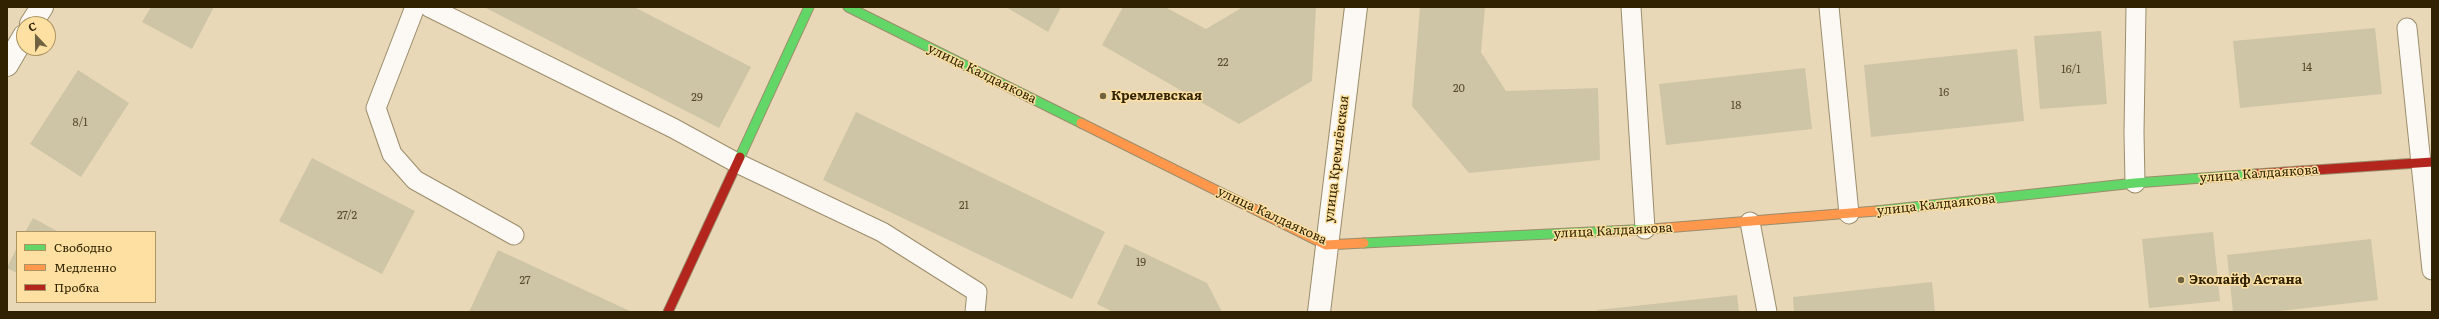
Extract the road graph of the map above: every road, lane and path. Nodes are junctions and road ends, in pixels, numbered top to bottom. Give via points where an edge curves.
1 (42, 7) edge
2 (415, 7) edge
3 (429, 7) edge
4 (809, 7) edge
5 (848, 7) edge
6 (1356, 7) edge
7 (1631, 7) edge
8 (1829, 7) edge
9 (2136, 7) edge
10 (36, 16) edge
11 (2407, 28) dead end
12 (16, 50) edge
13 (7, 65) edge
14 (2427, 162) edge
15 (737, 163) junction
16 (2135, 183) junction
17 (1849, 214) junction
18 (1750, 222) junction
19 (1645, 229) junction
20 (514, 235) dead end
21 (1326, 245) junction
22 (2432, 270) edge
23 (668, 312) edge
24 (975, 312) edge
25 (1319, 312) edge
26 (1767, 312) edge

1 - 10 street
2 - 20 lane via 376,108 392,154 415,180
3 - 15 lane via 673,128
4 - 15 street
5 - 21 street, улица Калдаякова
6 - 21 street, улица Кремлёвская
7 - 19 lane
8 - 17 lane
9 - 16 lane
11 - 14 lane
12 - 13 street
14 - 16 street, улица Калдаякова
14 - 22 lane
15 - 23 street
15 - 24 lane via 882,232 977,292
16 - 17 street, улица Калдаякова
17 - 18 street, улица Калдаякова
18 - 19 street, улица Калдаякова
18 - 26 lane
19 - 21 street, улица Калдаякова
21 - 25 street, улица Кремлёвская

